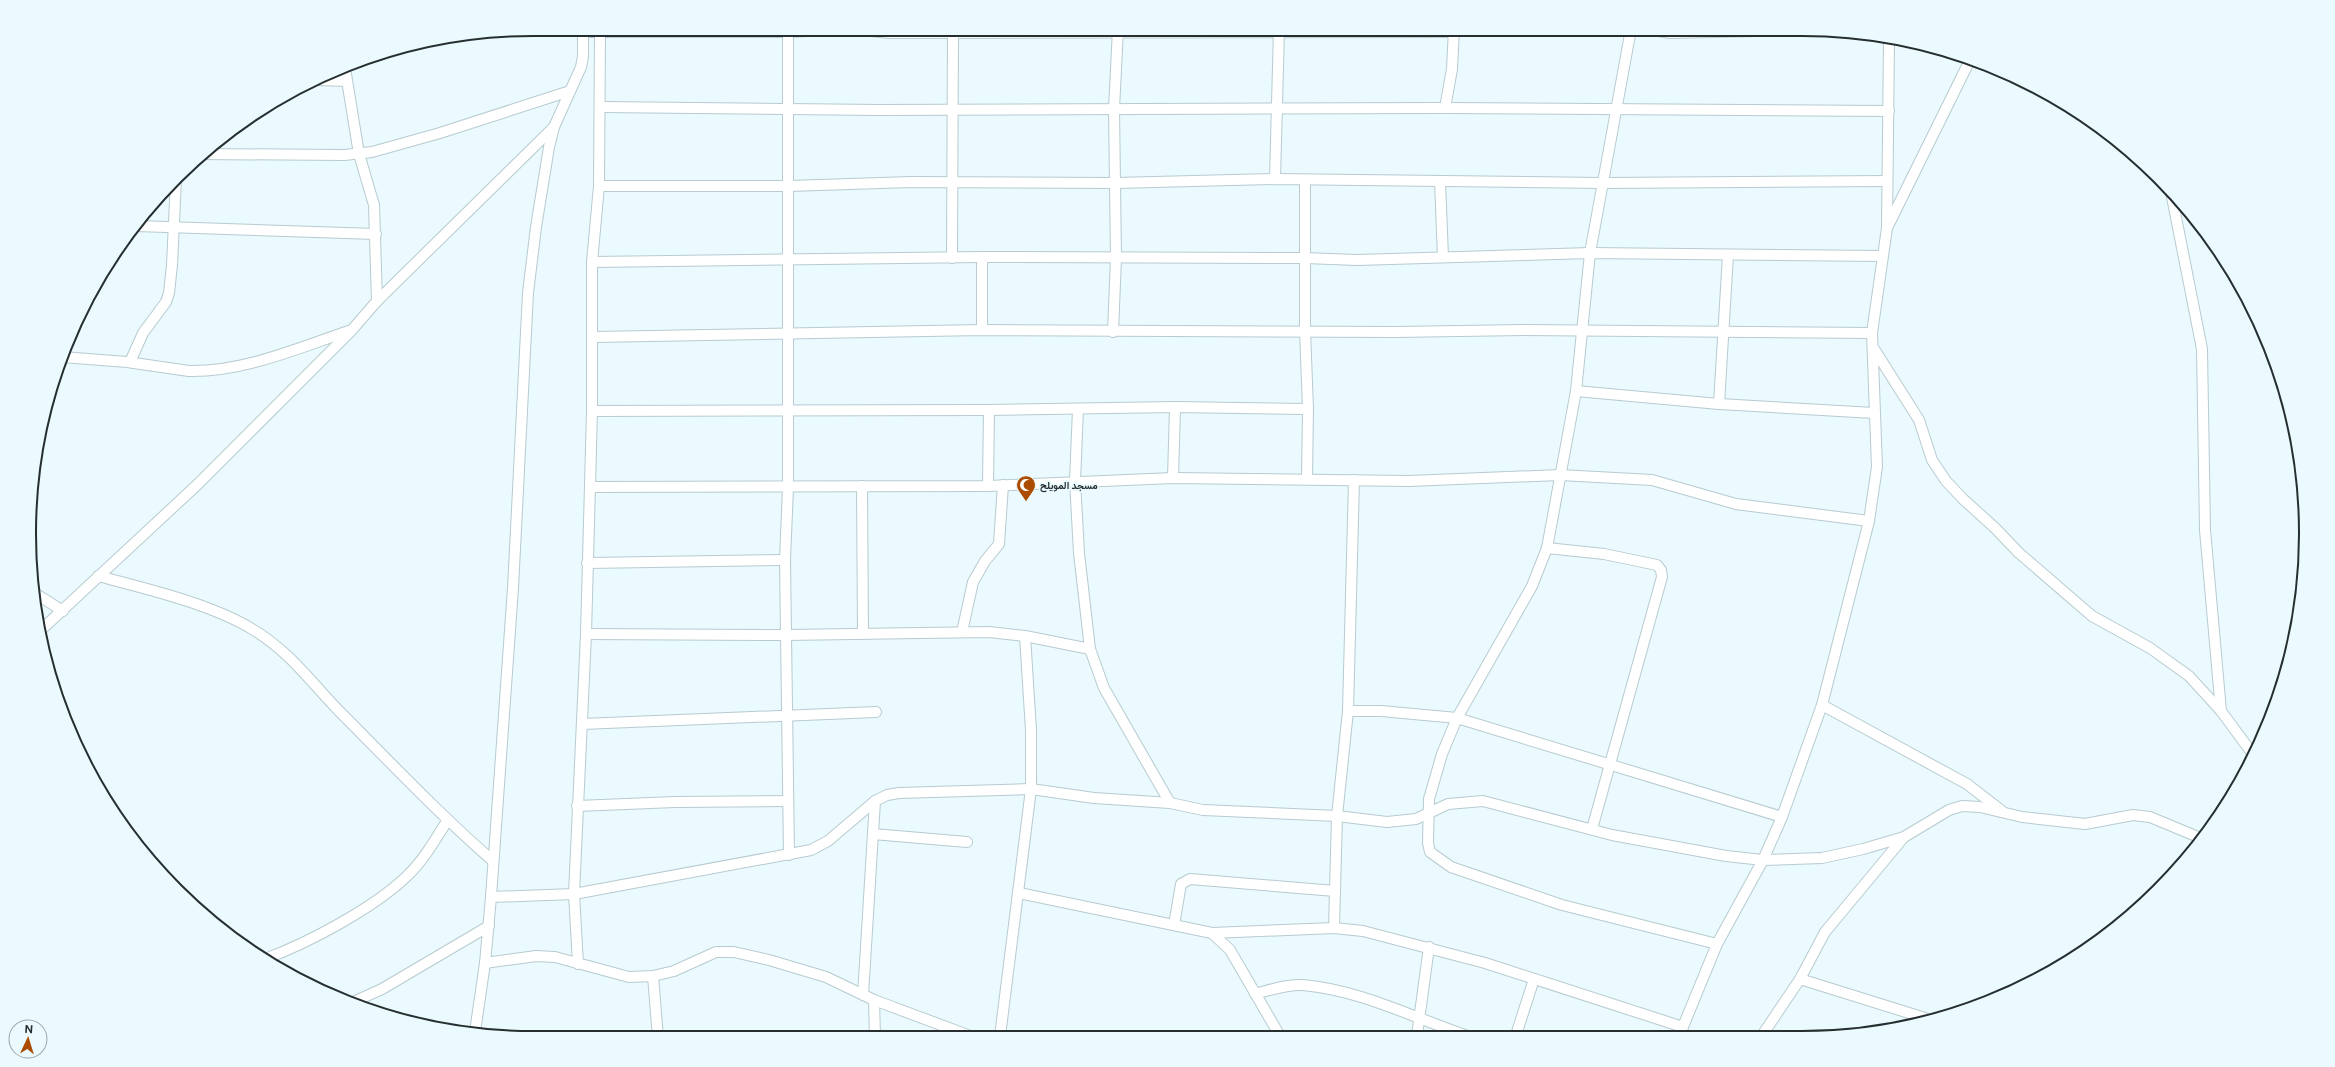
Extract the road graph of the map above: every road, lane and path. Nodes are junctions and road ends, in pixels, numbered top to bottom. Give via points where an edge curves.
1 (583, 36) edge
2 (600, 36) edge
3 (788, 36) edge
4 (953, 36) edge
5 (1118, 36) edge
6 (1279, 36) edge
7 (1454, 36) edge
8 (1629, 36) edge
9 (1889, 44) edge
10 (1968, 65) edge
11 (346, 73) edge
12 (328, 80) edge
13 (347, 81) junction
14 (570, 90) junction
15 (601, 107) junction
16 (953, 108) junction
17 (1277, 108) junction
18 (1445, 108) junction
19 (1615, 108) junction
20 (790, 109) junction
21 (1114, 109) junction
22 (1889, 110) junction
23 (554, 127) junction
24 (212, 154) edge
25 (359, 154) junction
26 (1275, 180) junction
27 (952, 181) junction
28 (1305, 181) junction
29 (1440, 181) junction
30 (1887, 181) junction
31 (1115, 183) junction
32 (1602, 183) junction
33 (599, 186) junction
34 (790, 186) junction
35 (176, 188) edge
36 (2173, 202) edge
37 (143, 226) edge
38 (174, 228) junction
39 (1887, 228) junction
40 (376, 234) junction
41 (1590, 253) junction
42 (1728, 254) junction
43 (1882, 256) junction
44 (982, 257) junction
45 (1443, 257) junction
46 (952, 258) junction
47 (1116, 258) junction
48 (1305, 258) junction
49 (789, 261) junction
50 (592, 262) junction
51 (377, 301) junction
52 (982, 330) junction
53 (1305, 330) junction
54 (1582, 330) junction
55 (351, 331) junction
56 (1724, 331) junction
57 (1113, 332) junction
58 (1872, 333) junction
59 (788, 335) junction
60 (593, 336) junction
61 (1873, 347) junction
62 (68, 358) edge
63 (130, 362) junction
64 (1576, 392) junction
65 (1719, 404) junction
66 (1175, 407) junction
67 (1078, 408) junction
68 (1308, 409) junction
69 (592, 410) junction
70 (787, 410) junction
71 (989, 410) junction
72 (1874, 413) junction
73 (1560, 475) junction
74 (1173, 478) junction
75 (1307, 478) junction
76 (1354, 480) junction
77 (1075, 481) junction
78 (1003, 485) junction
79 (862, 486) junction
80 (988, 486) junction
81 (590, 487) junction
82 (788, 487) junction
83 (1869, 521) junction
84 (1547, 548) junction
85 (785, 560) junction
86 (587, 563) junction
87 (98, 576) junction
88 (40, 596) edge
89 (63, 611) junction
90 (45, 626) edge
91 (962, 632) junction
92 (586, 634) junction
93 (863, 634) junction
94 (786, 635) junction
95 (1025, 636) junction
96 (1090, 649) junction
97 (1822, 705) junction
98 (1348, 711) junction
99 (2221, 711) junction
100 (876, 712) dead end
101 (789, 717) junction
102 (1457, 718) junction
103 (582, 724) junction
104 (2250, 750) edge
105 (1610, 764) junction
106 (1032, 790) junction
107 (788, 801) junction
108 (875, 801) junction
109 (1170, 803) junction
110 (577, 806) junction
111 (1428, 813) junction
112 (2005, 814) junction
113 (1337, 816) junction
114 (1782, 817) junction
115 (447, 821) junction
116 (1592, 830) junction
117 (873, 834) junction
118 (2196, 836) edge
119 (1904, 838) junction
120 (967, 842) dead end
121 (789, 855) junction
122 (1763, 860) junction
123 (493, 861) junction
124 (1335, 891) junction
125 (1019, 893) junction
126 (574, 894) junction
127 (491, 897) junction
128 (489, 926) junction
129 (1174, 926) junction
130 (1334, 928) junction
131 (1212, 933) junction
132 (1717, 944) junction
133 (1429, 947) junction
134 (272, 956) edge
135 (485, 964) junction
136 (578, 964) junction
137 (654, 976) junction
138 (1534, 979) junction
139 (1800, 979) junction
140 (1255, 994) junction
141 (863, 995) junction
142 (359, 999) edge
143 (874, 1000) junction
144 (1920, 1016) edge
145 (1420, 1020) junction
146 (476, 1028) edge
147 (658, 1031) edge
148 (875, 1031) edge
149 (957, 1031) edge
150 (1001, 1031) edge
151 (1277, 1031) edge
152 (1418, 1031) edge
153 (1453, 1031) edge
154 (1517, 1031) edge
155 (1682, 1031) edge
156 (1765, 1031) edge

1 - 14 street via 583,56
2 - 15 street
3 - 20 street
4 - 16 street
5 - 21 street
6 - 17 street
7 - 18 street via 1452,69
8 - 19 street
9 - 22 street
10 - 39 street
11 - 13 street
12 - 13 street
13 - 25 street
14 - 23 street
14 - 25 street via 407,144
15 - 20 street
15 - 33 street
16 - 20 street
16 - 21 street
16 - 27 street
17 - 18 street
17 - 21 street
17 - 26 street
18 - 19 street
19 - 22 street
19 - 32 street
20 - 34 street
21 - 31 street
22 - 30 street
23 - 51 street
23 - 123 street via 536,227 528,293 513,588
24 - 25 street
25 - 40 street via 372,196
26 - 28 street
26 - 31 street
27 - 31 street
27 - 34 street
27 - 46 street
28 - 29 street
28 - 48 street
29 - 32 street
29 - 45 street
30 - 32 street
30 - 39 street
31 - 47 street
32 - 41 street
33 - 34 street
33 - 50 street
34 - 49 street
35 - 38 street
36 - 99 street via 2202,349 2205,530
37 - 38 street
38 - 40 street
38 - 63 street via 169,293 166,302 143,333
39 - 43 street
40 - 51 street
41 - 42 street
41 - 45 street
41 - 54 street
42 - 43 street
42 - 56 street
43 - 58 street
44 - 46 street
44 - 47 street
44 - 52 street
45 - 48 street via 1357,260
46 - 49 street
47 - 48 street
47 - 57 street
48 - 53 street
49 - 50 street
49 - 59 street
50 - 60 street
51 - 55 street
52 - 57 street
52 - 59 street
53 - 54 street
53 - 57 street
53 - 68 street
54 - 56 street
54 - 64 street
55 - 63 street via 221,370 189,371
55 - 87 street via 165,517
56 - 58 street
56 - 65 street
58 - 61 street
59 - 60 street
59 - 70 street
60 - 69 street
61 - 72 street
61 - 99 street via 1918,420 1932,460 1946,482 2060,590 2092,616 2170,661 2189,676
62 - 63 street
64 - 65 street
64 - 73 street
65 - 72 street
66 - 67 street
66 - 68 street
66 - 74 street
67 - 71 street
67 - 77 street
68 - 75 street
69 - 70 street
69 - 81 street
70 - 71 street
70 - 82 street
71 - 80 street
72 - 83 street via 1877,466
73 - 76 street via 1409,481
73 - 83 street via 1652,480 1736,504
73 - 84 street
74 - 75 street
74 - 77 street
75 - 76 street
76 - 98 street
77 - 78 street
77 - 96 street via 1079,553
78 - 80 street
78 - 91 street via 999,544 984,561 973,582
79 - 80 street
79 - 82 street
79 - 93 street
81 - 82 street
81 - 86 street
82 - 85 street
83 - 97 street
84 - 102 street via 1532,586
84 - 105 street via 1604,554 1657,565 1661,570 1662,577
85 - 86 street
85 - 94 street
86 - 92 street
87 - 89 street
87 - 115 street via 231,618 266,638 296,663 338,710
88 - 89 street
89 - 90 street
91 - 93 street
91 - 95 street
92 - 94 street
92 - 103 street
93 - 94 street
94 - 101 street
95 - 96 street
95 - 106 street
96 - 109 street via 1104,688
97 - 112 street via 1967,784
97 - 114 street
98 - 102 street via 1402,712
98 - 113 street
99 - 104 street
100 - 101 street
101 - 103 street
101 - 107 street
102 - 105 street
102 - 111 street via 1433,785
103 - 110 street
105 - 114 street
105 - 116 street
106 - 108 street via 899,793
106 - 109 street via 1094,798
106 - 125 street
107 - 110 street
107 - 121 street
108 - 117 street
108 - 121 street via 828,841 811,850
109 - 113 street via 1203,810
110 - 126 street
111 - 113 street via 1406,821 1387,822
111 - 116 street via 1448,804 1483,801
111 - 132 street via 1430,852 1451,868 1562,905
112 - 118 street via 2086,824 2133,815 2150,817
112 - 119 street via 1980,807 1962,806 1948,810
113 - 124 street
114 - 122 street
115 - 123 street
115 - 134 street via 423,858 398,884 331,928
116 - 122 street via 1726,856
117 - 120 street
117 - 141 street
119 - 122 street via 1822,858
119 - 139 street via 1825,932
121 - 126 street
122 - 132 street
123 - 127 street
124 - 129 street via 1190,879 1181,884
124 - 130 street
125 - 129 street
125 - 150 street
126 - 127 street
126 - 136 street
127 - 128 street
128 - 135 street
128 - 142 street
129 - 131 street
130 - 131 street
130 - 133 street via 1363,931
131 - 140 street via 1230,950
132 - 155 street
133 - 138 street
133 - 145 street
135 - 136 street via 536,956 555,957
135 - 146 street
136 - 137 street via 629,977
137 - 141 street via 674,971 716,952 734,952 826,977
137 - 147 street
138 - 154 street
138 - 155 street
139 - 144 street
139 - 156 street
140 - 145 street via 1286,986 1303,985 1382,1002
140 - 151 street
141 - 143 street
143 - 148 street
143 - 149 street
145 - 152 street
145 - 153 street

